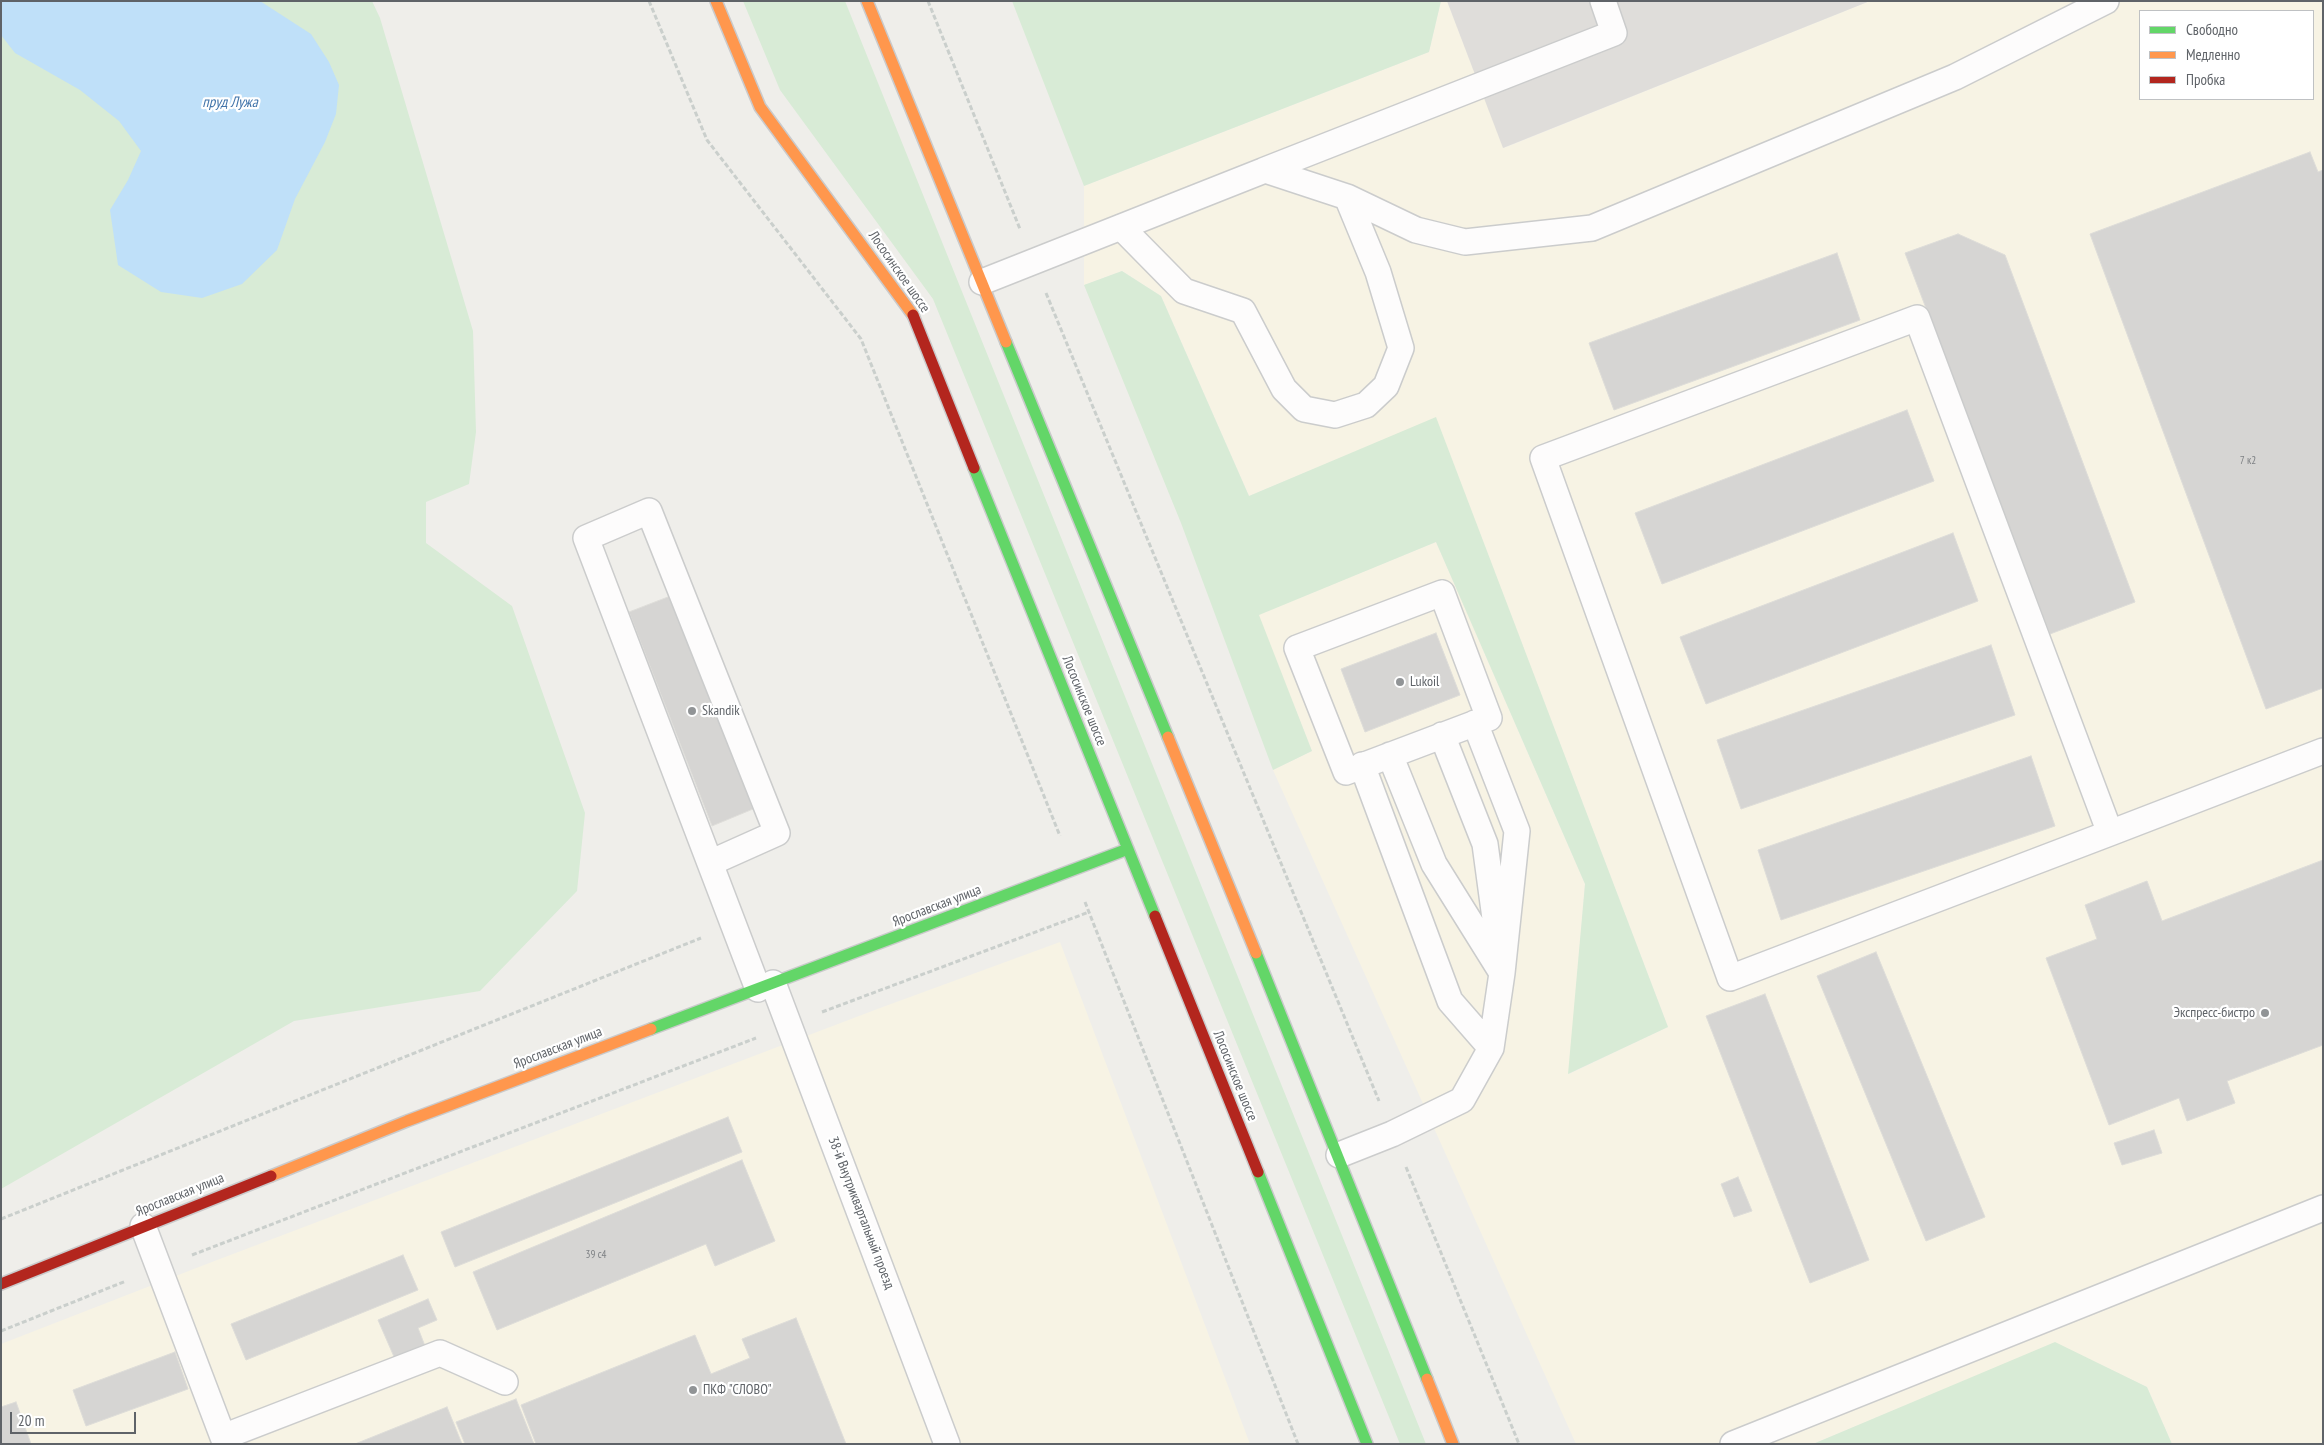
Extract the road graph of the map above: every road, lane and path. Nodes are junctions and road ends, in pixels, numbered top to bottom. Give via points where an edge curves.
1 (649, 1) edge
2 (716, 1) edge
3 (867, 1) edge
4 (928, 1) edge
5 (1603, 1) edge
6 (2106, 1) edge
7 (1265, 170) junction
8 (1347, 197) junction
9 (1121, 227) junction
10 (1033, 262) junction
11 (982, 282) junction
12 (1475, 723) junction
13 (1442, 735) junction
14 (2323, 751) edge
15 (1390, 754) junction
16 (1362, 765) junction
17 (2110, 833) junction
18 (1128, 849) junction
19 (710, 863) junction
20 (1073, 870) junction
21 (1089, 912) junction
22 (734, 925) junction
23 (1502, 973) junction
24 (766, 986) junction
25 (790, 1025) junction
26 (1491, 1048) junction
27 (1392, 1134) junction
28 (1339, 1155) junction
29 (2323, 1208) edge
30 (1, 1219) edge
31 (143, 1226) junction
32 (159, 1268) junction
33 (1, 1284) edge
34 (1, 1331) edge
35 (506, 1382) dead end
36 (240, 1438) edge
37 (948, 1444) edge
38 (1298, 1444) edge
39 (1367, 1444) edge
40 (1453, 1444) edge
41 (1519, 1444) edge
42 (1733, 1444) edge

1 - 20 path via 707,140 861,339
2 - 18 street, Лососинское шоссе via 760,107 912,313
3 - 11 street
4 - 10 path
5 - 7 lane via 1614,33
6 - 8 lane via 1955,77 1592,228 1466,242 1416,230
7 - 8 lane
7 - 9 lane
8 - 9 lane via 1378,272 1402,348 1386,386 1366,405 1335,415 1304,409 1284,389 1244,311 1184,291
9 - 10 lane
10 - 11 lane
10 - 27 path
11 - 28 street
12 - 13 lane
12 - 16 lane via 1489,718 1442,593 1297,648 1346,772
12 - 23 lane via 1518,831
13 - 15 lane
13 - 23 lane via 1485,844
14 - 17 lane
15 - 16 lane
15 - 23 lane via 1434,864
16 - 26 lane via 1450,1001
17 - 17 lane via 1917,318 1543,458 1730,978
18 - 20 street, Ярославская улица
18 - 39 street, Лососинское шоссе
19 - 19 lane, 38-й Внутриквартальный проезд via 586,538 649,511 777,834
19 - 22 lane, 38-й Внутриквартальный проезд
20 - 21 path
20 - 24 street, Ярославская улица
21 - 25 path
21 - 38 path
22 - 24 lane, 38-й Внутриквартальный проезд
22 - 30 path
23 - 26 lane
24 - 25 lane, 38-й Внутриквартальный проезд
24 - 31 street, Ярославская улица via 407,1120
25 - 32 path
25 - 37 lane, 38-й Внутриквартальный проезд
26 - 27 lane via 1462,1100
27 - 28 lane
27 - 41 path
28 - 40 street
29 - 42 lane
31 - 32 lane
31 - 33 street, Ярославская улица
32 - 34 path
32 - 36 lane via 223,1437
35 - 36 lane via 440,1353

